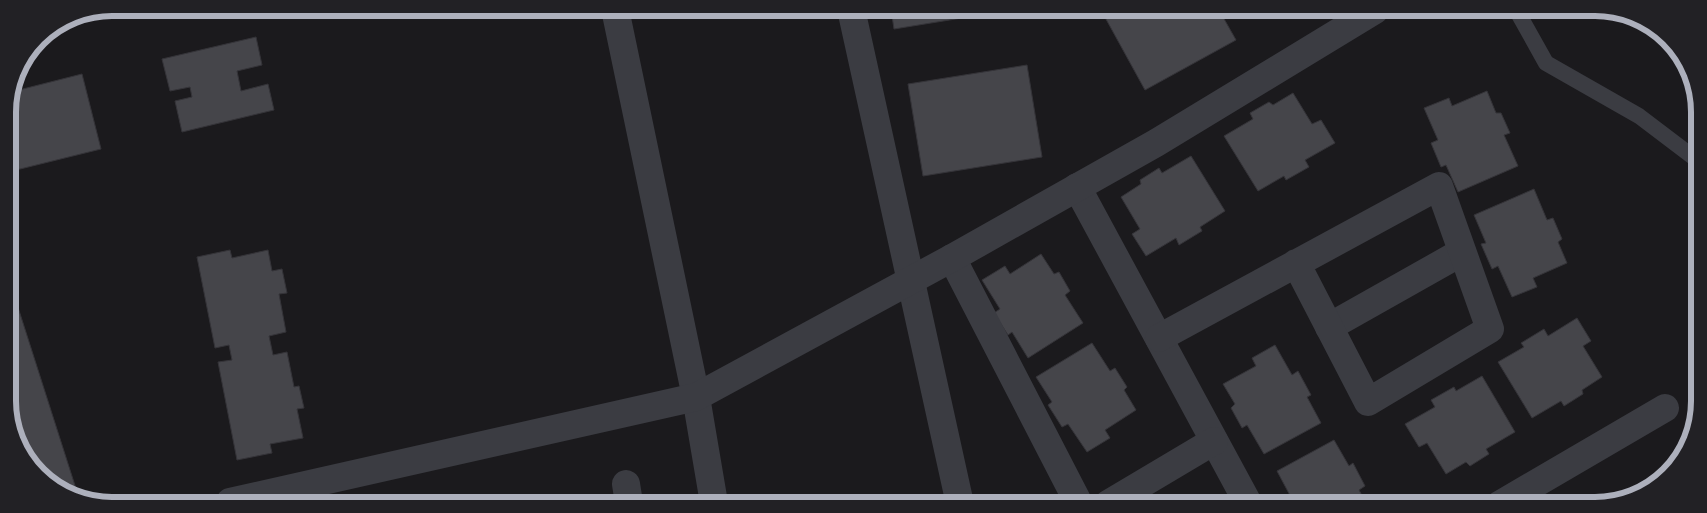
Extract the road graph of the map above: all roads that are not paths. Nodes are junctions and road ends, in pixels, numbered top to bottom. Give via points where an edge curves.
1 (616, 16) edge
2 (852, 16) edge
3 (1365, 16) edge
4 (1521, 16) edge
5 (1691, 155) edge
6 (1077, 187) junction
7 (1462, 252) junction
8 (952, 258) junction
9 (1296, 263) junction
10 (912, 279) junction
11 (1329, 327) junction
12 (1158, 338) junction
13 (696, 397) junction
14 (1665, 408) dead end
15 (1214, 441) junction
16 (252, 497) edge
17 (713, 497) edge
18 (959, 497) edge
19 (1075, 497) edge
20 (1120, 497) edge
21 (1245, 497) edge
22 (1513, 497) edge

1 - 13 street
2 - 10 street
3 - 6 street
4 - 5 lane via 1546,63 1639,116
6 - 8 street
6 - 12 street
7 - 9 street via 1439,186
7 - 11 street
7 - 11 street via 1490,329 1368,402
8 - 10 street
8 - 19 street
9 - 11 street
9 - 12 street
10 - 13 street
10 - 18 street
12 - 15 street
13 - 16 street
13 - 17 street
14 - 22 street
15 - 20 street
15 - 21 street

